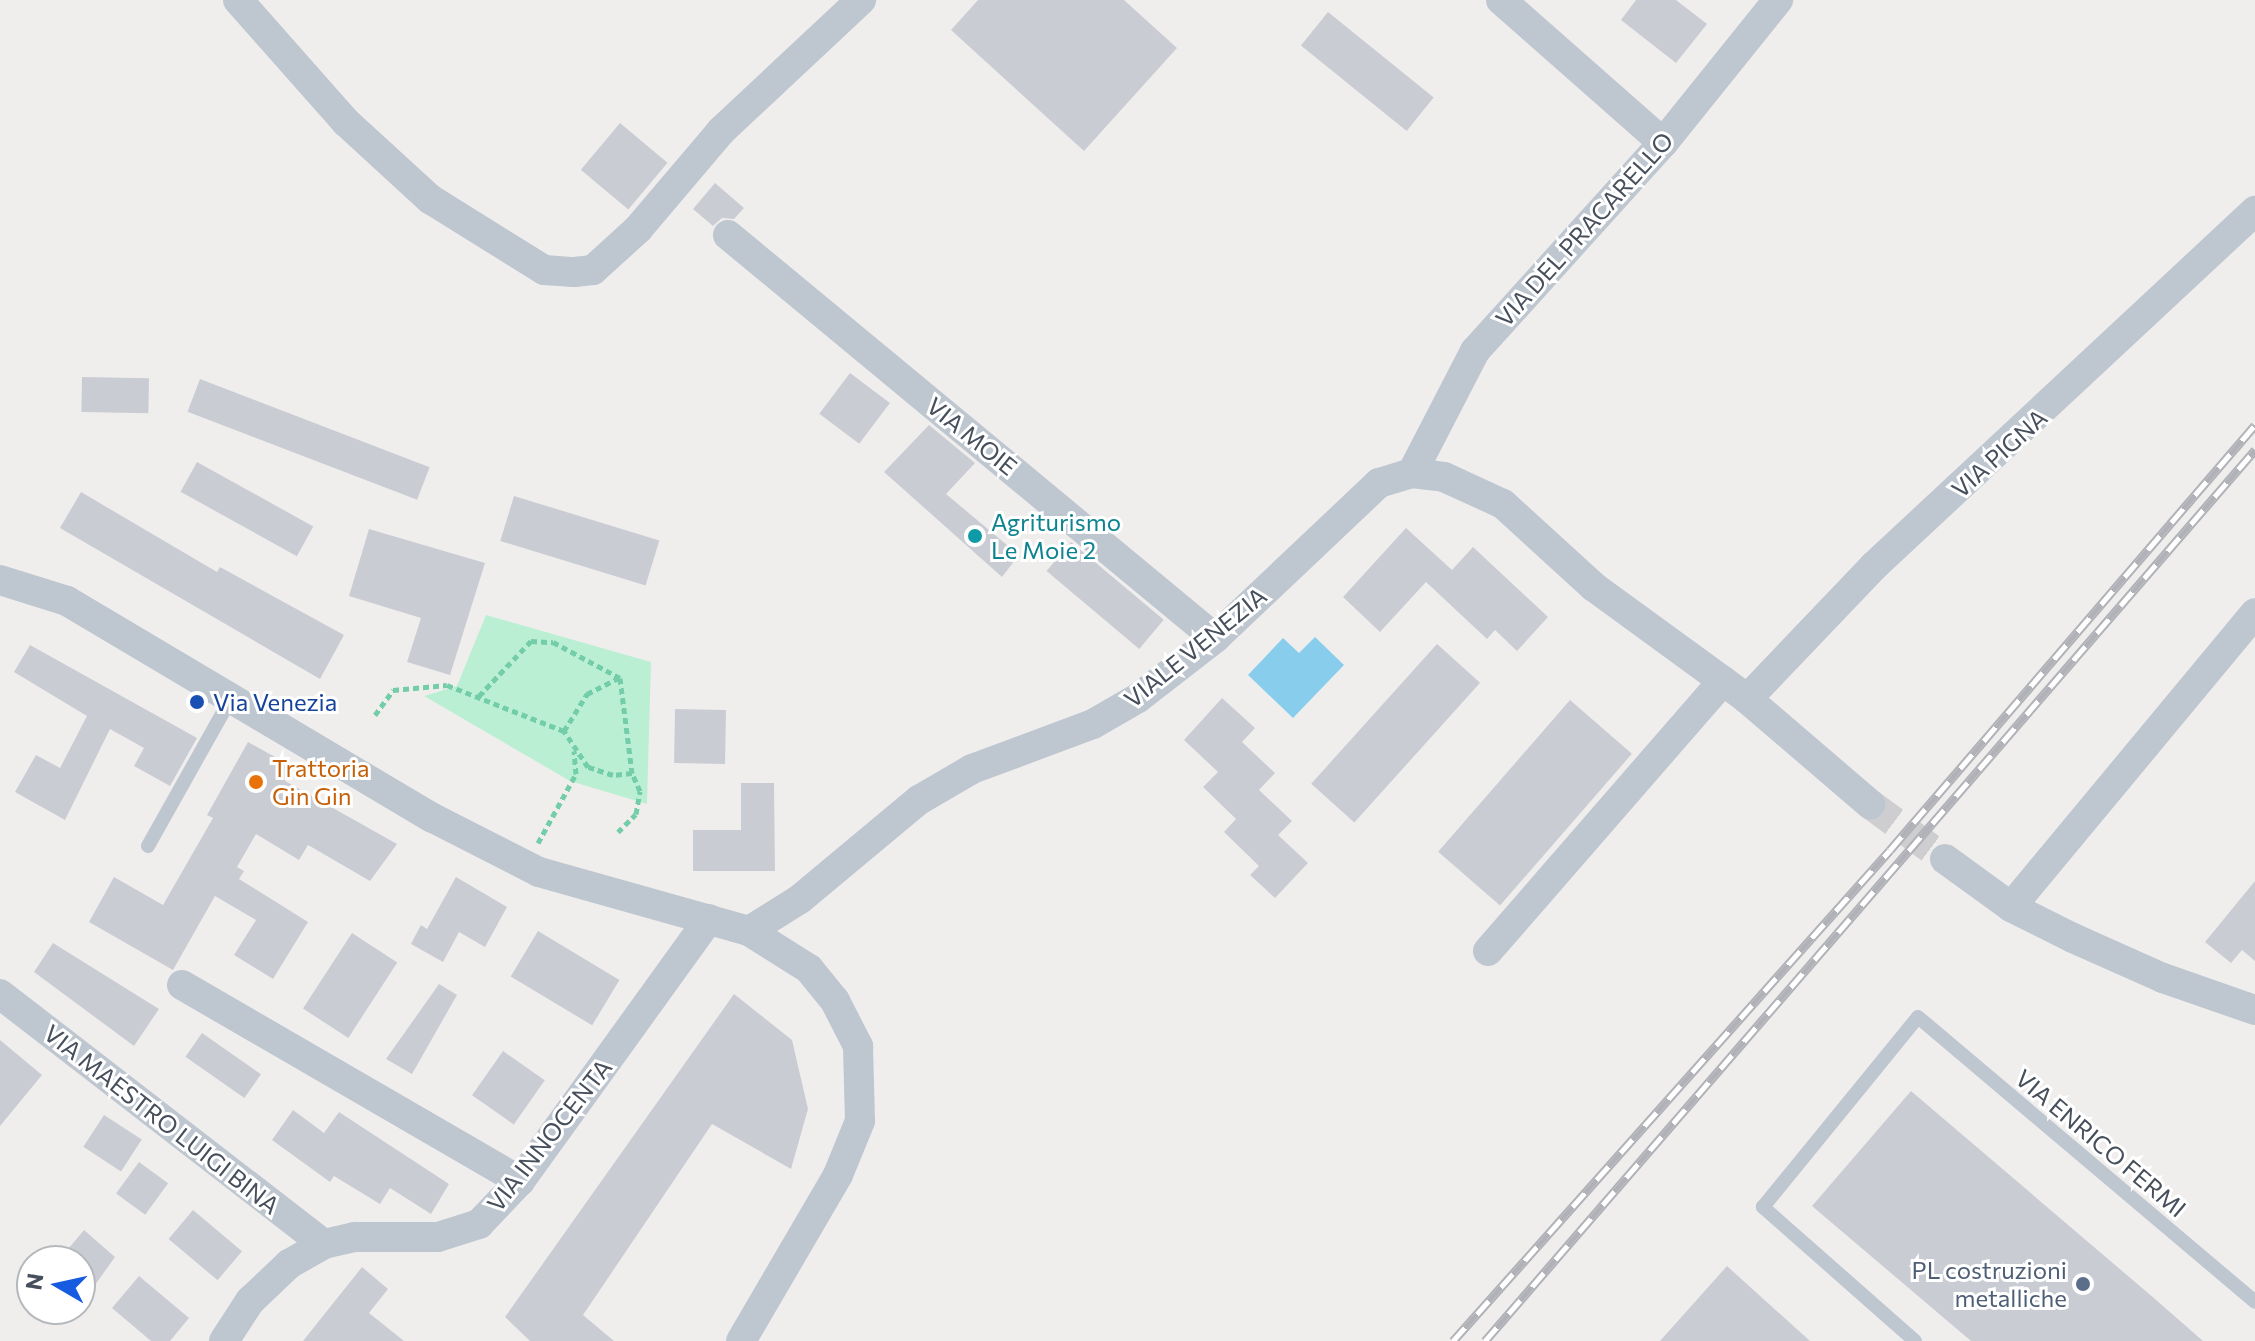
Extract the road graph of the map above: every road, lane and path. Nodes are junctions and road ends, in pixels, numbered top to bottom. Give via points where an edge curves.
1 (238, 0) edge
2 (861, 0) edge
3 (1501, 0) edge
4 (1778, 0) edge
5 (1663, 143) junction
6 (2255, 211) edge
7 (728, 235) dead end
8 (1412, 473) junction
9 (0, 580) edge
10 (2255, 613) edge
11 (1215, 638) junction
12 (620, 678) junction
13 (1723, 681) junction
14 (479, 696) junction
15 (232, 697) junction
16 (1747, 699) junction
17 (375, 715) dead end
18 (564, 731) junction
19 (574, 751) junction
20 (632, 773) junction
21 (1870, 804) tunnel mouth
22 (618, 832) dead end
23 (148, 846) dead end
24 (1945, 859) tunnel mouth
25 (525, 865) junction
26 (2011, 907) junction
27 (709, 919) junction
28 (762, 937) junction
29 (1488, 951) dead end
30 (182, 985) dead end
31 (0, 994) edge
32 (2255, 1010) edge
33 (520, 1181) junction
34 (324, 1244) junction
35 (2255, 1302) edge
36 (224, 1341) edge
37 (741, 1341) edge
38 (1915, 1341) edge

1 - 2 street via 347,123 430,199 544,270 574,272 593,270 638,229 721,131
3 - 5 street
4 - 5 street, VIA DEL PRACARELLO
5 - 8 street, VIA DEL PRACARELLO via 1475,351
6 - 16 street, VIA PIGNA via 1874,566
7 - 11 street, VIA MOIE
8 - 11 street, VIALE VENEZIA via 1379,483
8 - 13 street via 1444,477 1503,504 1594,587
9 - 15 street via 67,601
10 - 26 street
11 - 28 street, VIALE VENEZIA via 1138,698 1093,724 972,769 919,800
12 - 14 path via 553,642 531,641
12 - 18 path via 587,694
12 - 20 path
13 - 16 street
13 - 29 street
14 - 17 path via 447,685 393,690
14 - 18 path
15 - 23 lane
15 - 25 street via 433,818
16 - 21 street
18 - 19 path
19 - 20 path via 588,767 613,775
19 - 25 path via 576,774
20 - 22 path via 640,791 636,814
24 - 26 street
25 - 27 street
26 - 32 street via 2163,978
27 - 28 street
27 - 33 street, VIA INNOCENTA
28 - 37 street via 809,969 835,1001 858,1046 860,1121 838,1175
30 - 33 street
31 - 34 street, VIA MAESTRO LUIGI BINA
33 - 34 street, VIA INNOCENTA via 479,1224 438,1237 355,1237
34 - 36 street, VIA INNOCENTA via 289,1264 250,1301
35 - 38 lane, VIA ENRICO FERMI via 1918,1017 1763,1207

